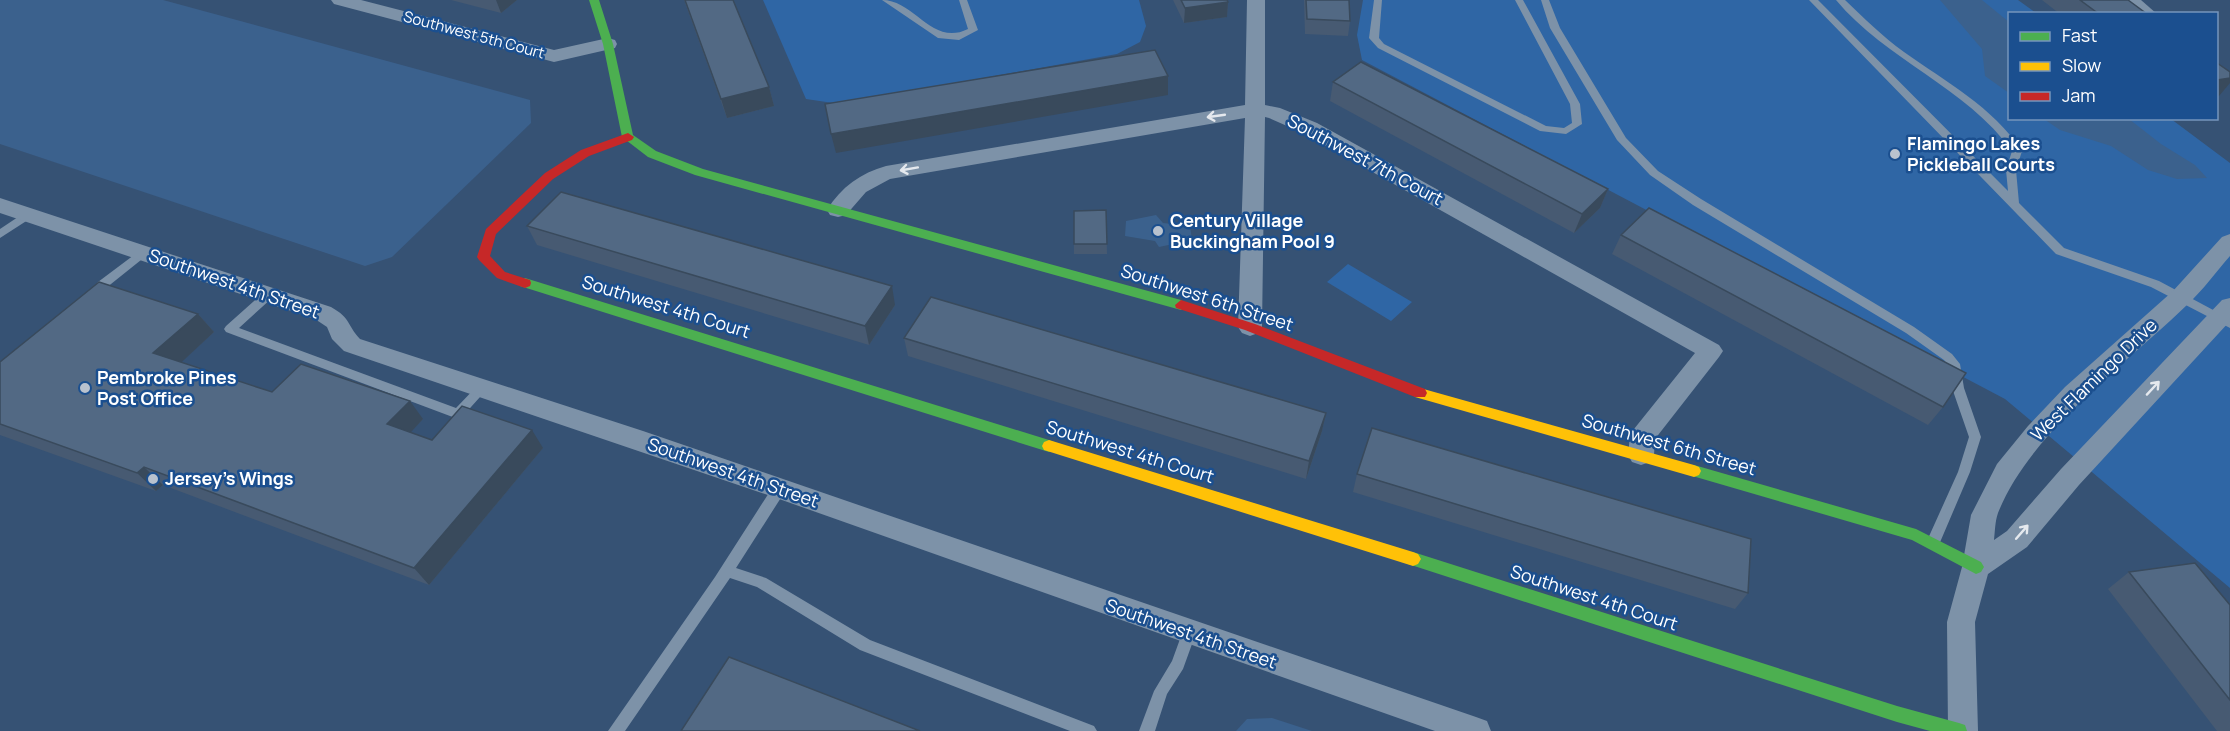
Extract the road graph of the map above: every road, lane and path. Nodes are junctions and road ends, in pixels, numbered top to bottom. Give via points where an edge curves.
1 (340, 0) edge
2 (594, 0) edge
3 (886, 0) edge
4 (963, 0) edge
5 (1256, 0) edge
6 (1378, 0) edge
7 (1519, 0) edge
8 (1545, 0) edge
9 (1814, 0) edge
10 (1840, 0) edge
11 (2129, 0) edge
12 (2145, 12) edge
13 (608, 44) junction
14 (1255, 111) junction
15 (628, 136) junction
16 (2014, 204) junction
17 (0, 205) edge
18 (838, 210) junction
19 (27, 215) junction
20 (0, 234) edge
21 (2230, 242) edge
22 (142, 253) junction
23 (102, 285) edge
24 (268, 295) junction
25 (2181, 297) junction
26 (2226, 316) edge
27 (1250, 327) junction
28 (483, 387) junction
29 (1641, 455) junction
30 (779, 489) junction
31 (1933, 544) junction
32 (1976, 567) junction
33 (728, 571) junction
34 (1189, 633) junction
35 (616, 731) edge
36 (1089, 731) edge
37 (1147, 731) edge
38 (1476, 731) edge
39 (1961, 731) edge

1 - 13 street, Southwest 5th Court via 554,56
2 - 13 street
3 - 4 lane via 941,36 959,37 973,30
5 - 14 street
6 - 7 lane via 1374,38 1381,46 1544,129 1566,131 1577,124 1575,104
8 - 31 lane via 1555,28 1622,140 1654,173 1910,330 1948,357 1956,368 1958,388 1974,437 1964,472
9 - 16 lane
10 - 16 lane via 1873,32 1992,120 2009,139 2017,151 2011,170
11 - 12 street
13 - 15 street
14 -> 18 street, Southwest 7th Court via 886,173 852,191
14 - 27 street
14 - 29 street, Southwest 7th Court via 1273,112 1310,128 1711,351 1643,436
15 - 18 street, Southwest 6th Street via 639,148 664,160
15 - 39 street, Southwest 4th Court via 585,153 549,176 490,232 483,257 501,275
16 - 25 lane via 2060,251
17 - 19 street, Southwest 4th Street
18 - 27 street, Southwest 6th Street
19 - 20 lane
19 - 22 street, Southwest 4th Street
21 - 25 street, West Flamingo Drive
22 - 23 lane
22 - 24 street, Southwest 4th Street
24 - 28 street, Southwest 4th Street via 323,313 338,322 340,333 352,345
24 - 28 lane via 230,329 458,414
25 - 26 lane
25 - 32 street, West Flamingo Drive via 2074,394 2006,471 1984,515
32 -> 26 street via 2017,539 2070,477
27 - 29 street, Southwest 6th Street via 1403,388
28 - 30 street, Southwest 4th Street
29 - 31 street, Southwest 6th Street via 1916,535
30 - 33 lane
30 - 34 street, Southwest 4th Street
31 - 32 street, Southwest 6th Street
32 - 39 street, West Flamingo Drive via 1960,628
33 - 35 lane
33 - 36 lane via 761,582 865,645
34 - 37 lane
34 - 38 street, Southwest 4th Street

